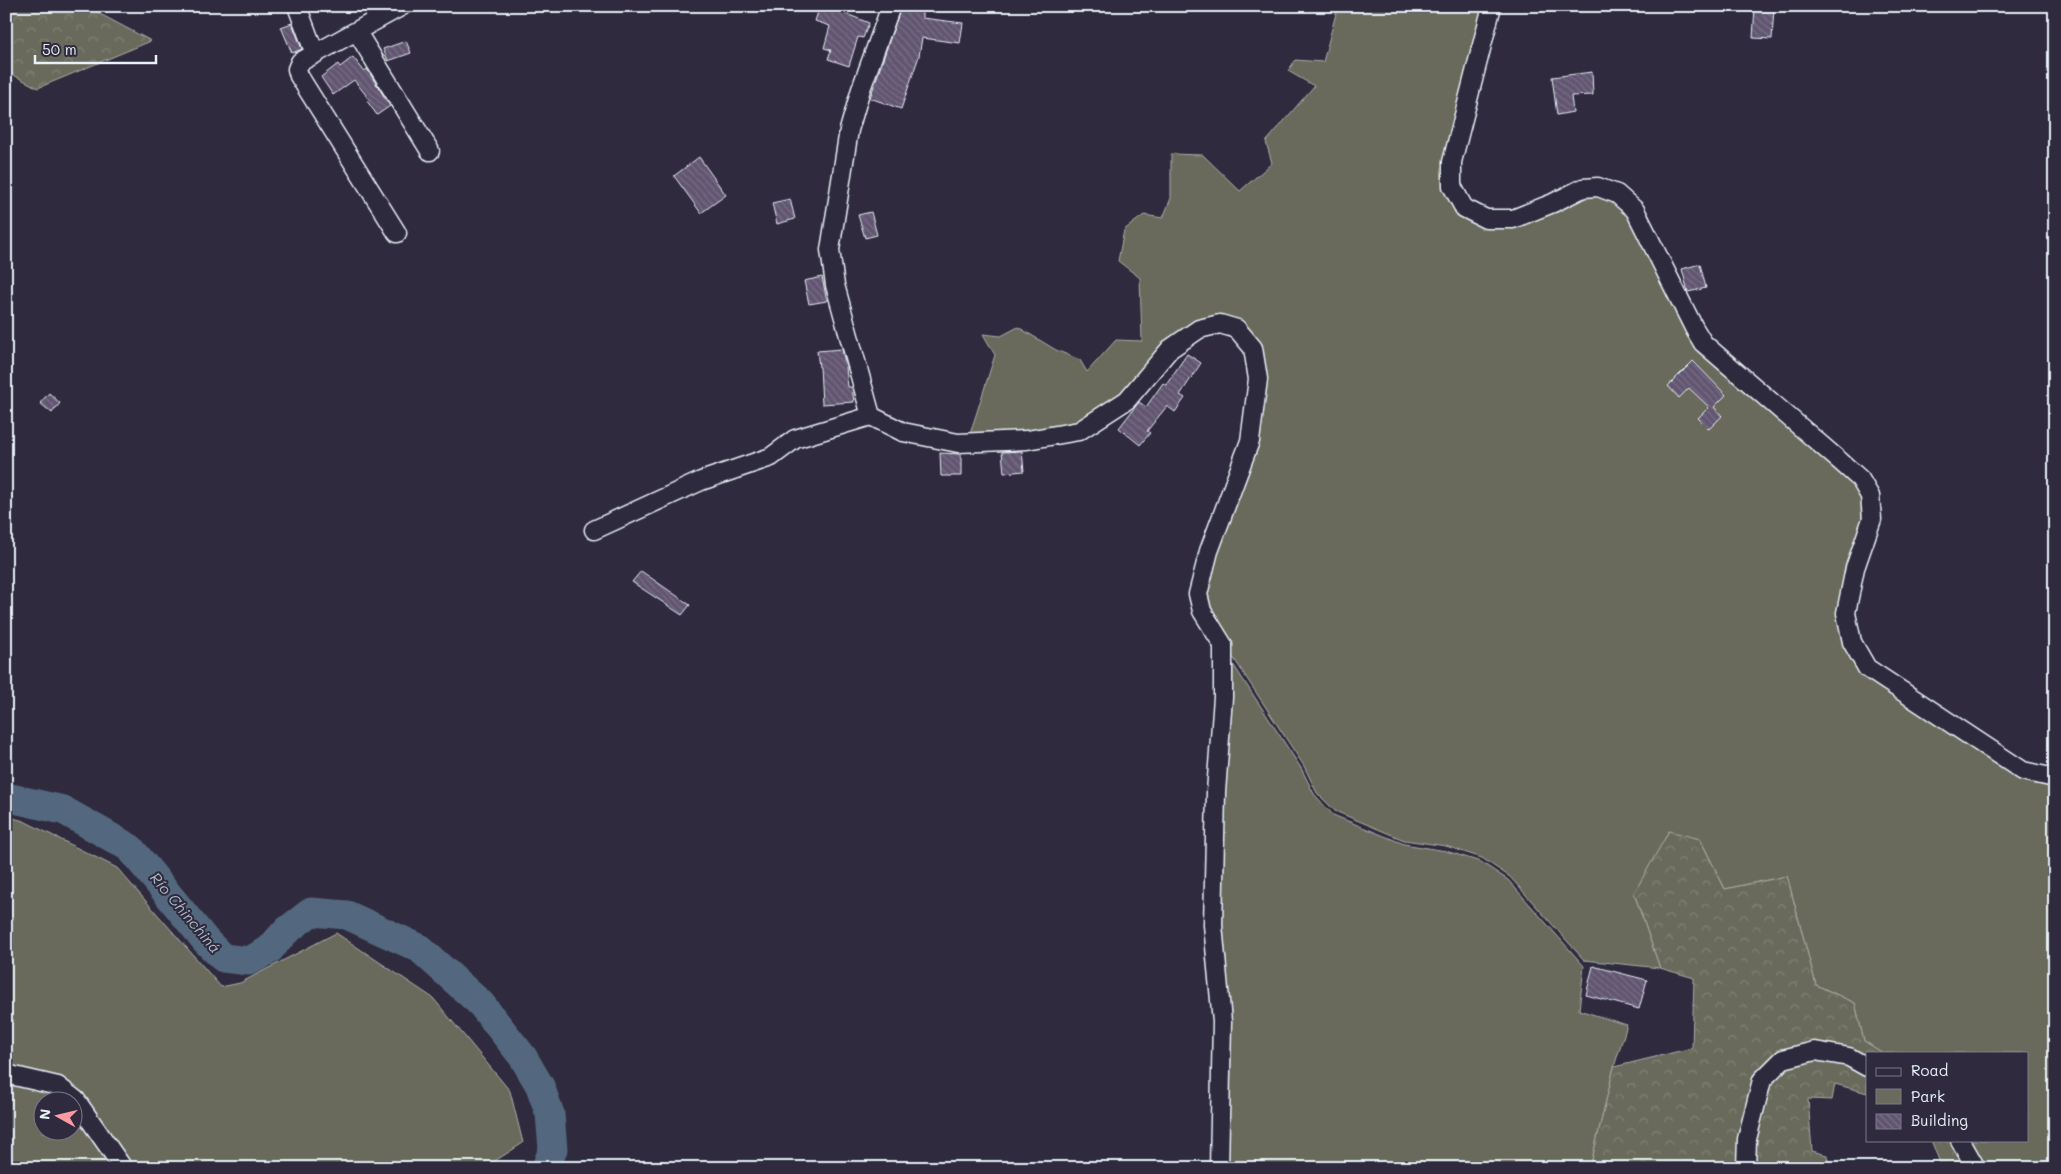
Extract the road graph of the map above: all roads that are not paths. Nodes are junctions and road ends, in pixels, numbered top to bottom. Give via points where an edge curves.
1 (297, 6) edge
2 (402, 6) edge
3 (891, 6) edge
4 (1492, 6) edge
5 (357, 32) junction
6 (315, 54) junction
7 (430, 150) dead end
8 (396, 232) dead end
9 (871, 416) junction
10 (594, 530) dead end
11 (2055, 778) edge
12 (1866, 1066) edge
13 (6, 1074) edge
14 (1961, 1142) edge
15 (123, 1168) edge
16 (1219, 1168) edge
17 (1746, 1168) edge
18 (1976, 1168) edge

1 - 6 street
2 - 5 street
3 - 9 street via 849,130 830,250 835,285
4 - 11 street via 1452,162 1452,186 1464,208 1486,219 1513,219 1583,188 1598,187 1617,194 1636,210 1703,343 1860,479 1870,496 1872,519 1855,568 1846,613 1852,642 1867,668 2023,772
5 - 6 street
5 - 7 street
6 - 8 street via 300,62 298,76
9 - 10 street via 795,439 771,458 700,481
9 - 16 street via 902,432 958,443 1027,440 1079,431 1127,400 1170,349 1199,329 1220,324 1237,329 1253,348 1258,379 1250,441 1209,551 1198,594 1202,611 1223,646 1213,925 1222,1022
12 - 17 street via 1849,1057 1815,1052 1783,1060 1762,1080 1747,1139
13 - 15 street via 58,1086 76,1100
14 - 18 street

